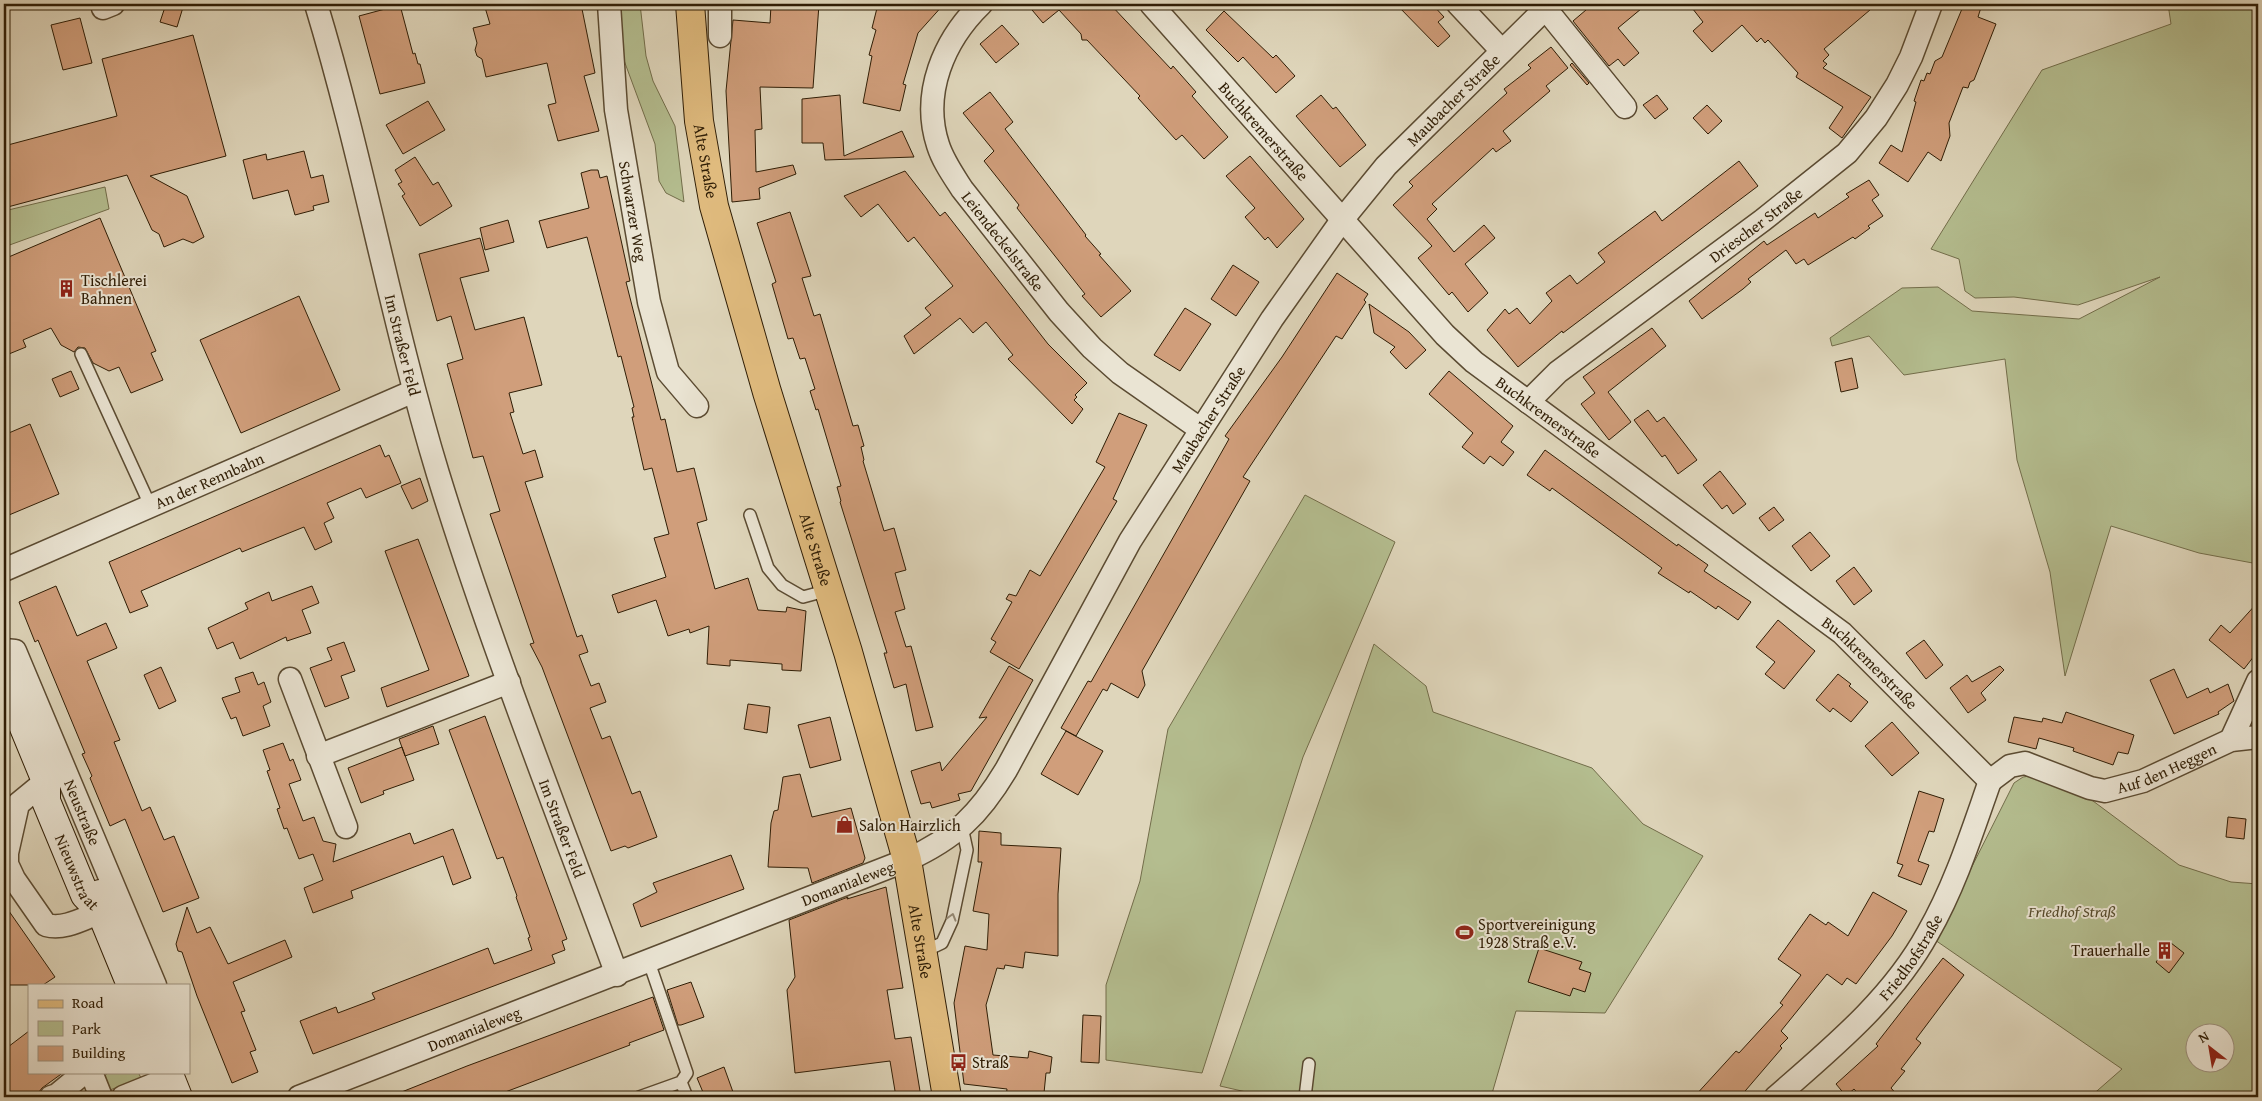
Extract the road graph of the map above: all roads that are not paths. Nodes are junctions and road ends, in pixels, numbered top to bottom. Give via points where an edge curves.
1 (316, 4) edge
2 (609, 4) edge
3 (690, 4) edge
4 (720, 4) edge
5 (981, 4) edge
6 (1151, 4) edge
7 (1458, 4) edge
8 (1931, 4) edge
9 (1548, 6) edge
10 (720, 36) dead end
11 (1502, 51) junction
12 (1625, 107) dead end
13 (1342, 220) junction
14 (81, 354) dead end
15 (414, 391) junction
16 (1528, 402) junction
17 (697, 406) dead end
18 (1200, 429) junction
19 (150, 505) junction
20 (750, 514) dead end
21 (4, 570) edge
22 (829, 590) junction
23 (4, 650) edge
24 (4, 679) edge
25 (290, 679) dead end
26 (2258, 681) edge
27 (509, 682) junction
28 (2258, 737) edge
29 (2231, 740) junction
30 (318, 756) junction
31 (1990, 781) junction
32 (46, 782) junction
33 (346, 827) dead end
34 (962, 827) junction
35 (907, 860) junction
36 (101, 912) junction
37 (924, 952) junction
38 (649, 962) junction
39 (617, 975) junction
40 (131, 984) edge
41 (155, 984) edge
42 (1309, 1064) dead end
43 (83, 1074) edge
44 (92, 1074) edge
45 (174, 1081) edge
46 (681, 1082) junction
47 (51, 1097) edge
48 (101, 1097) edge
49 (123, 1097) edge
50 (298, 1097) edge
51 (639, 1097) edge
52 (687, 1097) edge
53 (947, 1097) edge
54 (1305, 1097) edge
55 (1776, 1097) edge

1 - 15 street, Im Straßer Feld
2 - 17 street, Schwarzer Weg via 616,110 649,302 668,372
3 - 22 main road, Alte Straße via 699,122 714,206 767,392
4 - 10 street
5 - 18 street, Leiendeckelstraße via 942,57 931,101 938,146 948,167 1059,312 1092,348 1120,373
6 - 13 street, Buchkremerstraße
7 - 11 street
8 - 16 street, Driescher Straße via 1897,85 1876,118 1847,153 1763,220 1558,372
9 - 11 street, Maubacher Straße
9 - 12 street
11 - 13 street, Maubacher Straße via 1386,166
13 - 16 street, Buchkremerstraße via 1444,335
13 - 18 street, Maubacher Straße
14 - 19 lane
15 - 19 street, An der Rennbahn
15 - 27 street, Im Straßer Feld via 469,572
16 - 31 street, Buchkremerstraße via 1842,633
18 - 34 street, Maubacher Straße via 1130,541 1006,770 987,801
19 - 21 street, An der Rennbahn
20 - 22 lane via 768,568 782,585 803,597
22 - 35 main road, Alte Straße
23 - 41 street, Neustraße via 15,651
24 - 32 street, Neustraße
25 - 30 street
26 - 29 street, Auf den Heggen
27 - 30 street
27 - 39 street, Im Straßer Feld
28 - 29 street, Auf den Heggen
29 - 31 street, Auf den Heggen via 2142,781 2105,791 2025,763 2010,766
30 - 33 street
31 - 55 street, Friedhofstraße via 1958,867 1929,932 1913,958 1857,1025
32 - 36 street, Neustraße via 60,795 82,844 100,889
32 - 36 street, Nieuwstraat via 18,804 6,853 7,864 46,925 55,928
34 - 35 street, Maubacher Straße via 938,846
37 -> 34 lane via 942,943 952,921 967,850
35 - 37 main road, Alte Straße
35 - 38 street, Domanialeweg
36 - 40 street, Neustraße
37 - 53 main road, Alte Straße
38 - 39 street, Domanialeweg
38 - 46 lane via 687,1073
39 - 50 street, Domanialeweg
42 - 54 lane
43 - 47 street
44 - 48 street
45 - 49 street
46 - 51 lane
46 - 52 lane

